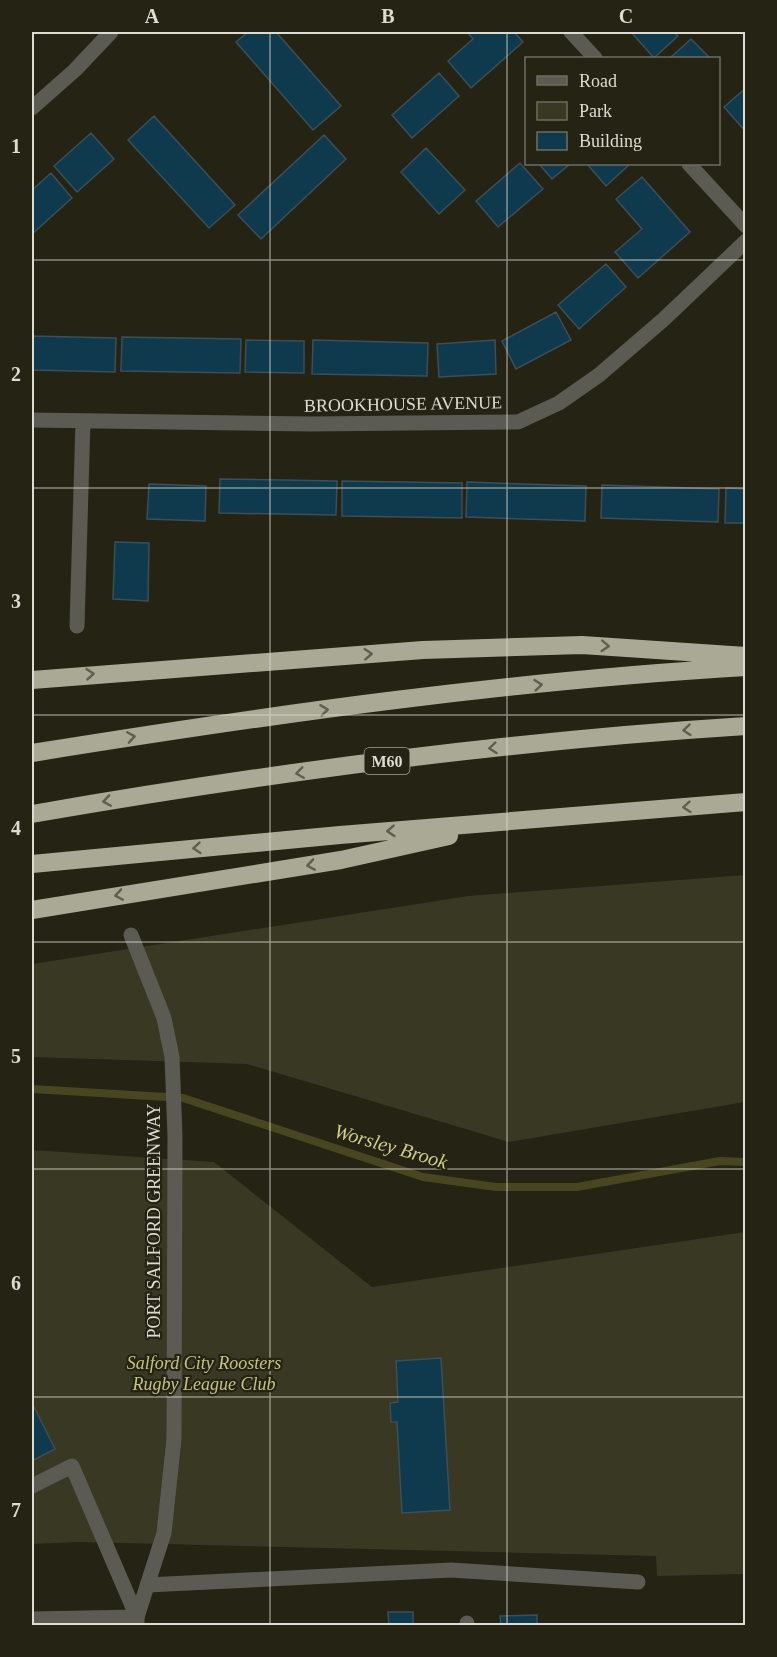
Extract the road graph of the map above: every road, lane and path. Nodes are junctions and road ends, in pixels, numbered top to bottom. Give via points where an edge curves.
1 (111, 32) edge
2 (571, 32) edge
3 (594, 57) edge
4 (32, 108) edge
5 (690, 165) edge
6 (746, 226) edge
7 (746, 241) edge
8 (32, 420) edge
9 (83, 421) junction
10 (77, 626) dead end
11 (746, 656) edge
12 (746, 667) edge
13 (32, 680) edge
14 (746, 726) edge
15 (32, 753) edge
16 (746, 802) edge
17 (32, 814) edge
18 (512, 823) junction
19 (32, 864) edge
20 (32, 910) edge
21 (131, 934) dead end
22 (32, 1486) edge
23 (638, 1582) dead end
24 (147, 1586) junction
25 (32, 1619) edge
26 (137, 1621) edge

1 - 4 street
2 - 3 street
5 - 6 street
7 - 9 street, BROOKHOUSE AVENUE via 598,375 559,403 518,422
8 - 9 street, BROOKHOUSE AVENUE
9 - 10 street
13 -> 11 highway via 388,652 559,645
15 -> 12 highway via 233,721 422,698
14 -> 17 highway, M60 via 430,755
16 -> 18 highway
18 -> 19 highway
18 -> 20 highway via 341,860
21 - 24 street, PORT SALFORD GREENWAY via 164,1018 172,1057 175,1136 174,1439 164,1533
22 - 26 street via 72,1466
23 - 24 street via 460,1570
24 - 26 street, PORT SALFORD GREENWAY
25 - 26 street

